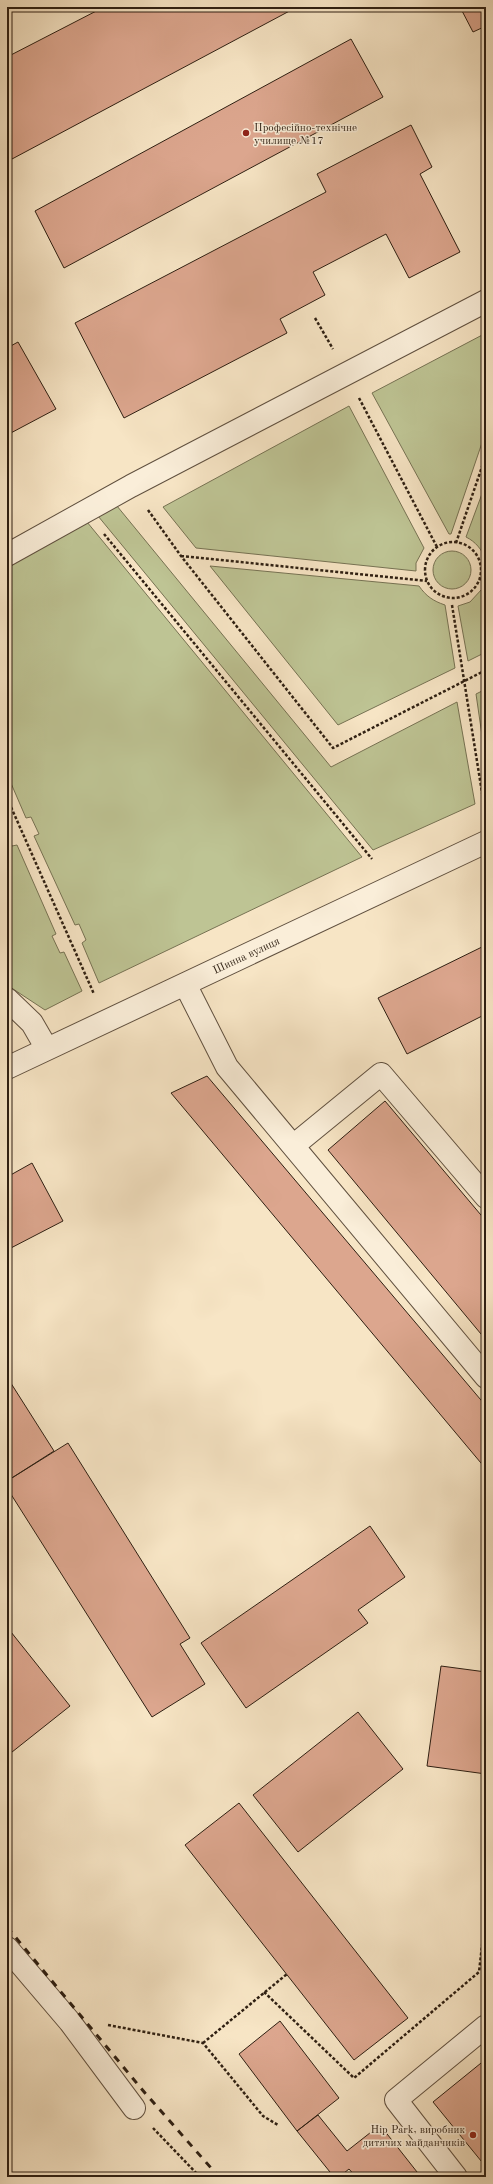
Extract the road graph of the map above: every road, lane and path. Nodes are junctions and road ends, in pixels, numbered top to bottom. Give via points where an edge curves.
1 (486, 301) edge
2 (315, 318) dead end
3 (346, 373) junction
4 (486, 455) edge
5 (131, 486) junction
6 (86, 512) junction
7 (456, 543) junction
8 (437, 547) junction
9 (7, 555) edge
10 (180, 556) junction
11 (479, 579) junction
12 (486, 580) edge
13 (427, 581) junction
14 (452, 605) dead end
15 (486, 670) edge
16 (465, 681) junction
17 (7, 798) edge
18 (484, 805) dead end
19 (486, 843) edge
20 (372, 859) dead end
21 (185, 984) junction
22 (94, 994) dead end
23 (7, 999) edge
24 (47, 1049) junction
25 (7, 1068) edge
26 (293, 1146) junction
27 (486, 1197) edge
28 (486, 1377) edge
29 (486, 1912) edge
30 (7, 1948) edge
31 (287, 1974) dead end
32 (264, 1992) junction
33 (70, 2022) junction
34 (486, 2026) edge
35 (203, 2042) junction
36 (134, 2108) joint
37 (278, 2125) dead end
38 (200, 2177) edge
39 (456, 2177) edge

1 - 3 street
2 - 3 path
3 - 5 street
3 - 8 path
4 - 7 path
5 - 6 street
5 - 10 path
6 - 9 street
6 - 20 path
7 - 8 path via 445,543
7 - 11 path via 471,549 477,557 480,565
8 - 13 path via 426,560 424,569
10 - 13 path
10 - 16 path via 333,748
11 - 12 path
11 - 13 path via 471,592 453,598 443,597 435,592
14 - 16 path
15 - 16 path
16 - 18 path
17 - 22 path
19 - 21 street, Шинна вулиця
21 - 24 street, Шинна вулиця
21 - 26 street via 227,1067
23 - 24 street via 32,1023
24 - 25 street, Шинна вулиця
26 - 27 street via 381,1074
26 - 28 street
29 - 32 path via 479,1972 354,2078
30 - 33 street
31 - 32 path
32 - 35 path
33 - 35 path via 84,2020
33 - 36 street
34 - 39 street via 396,2100
35 - 37 path via 263,2116
36 - 38 path

